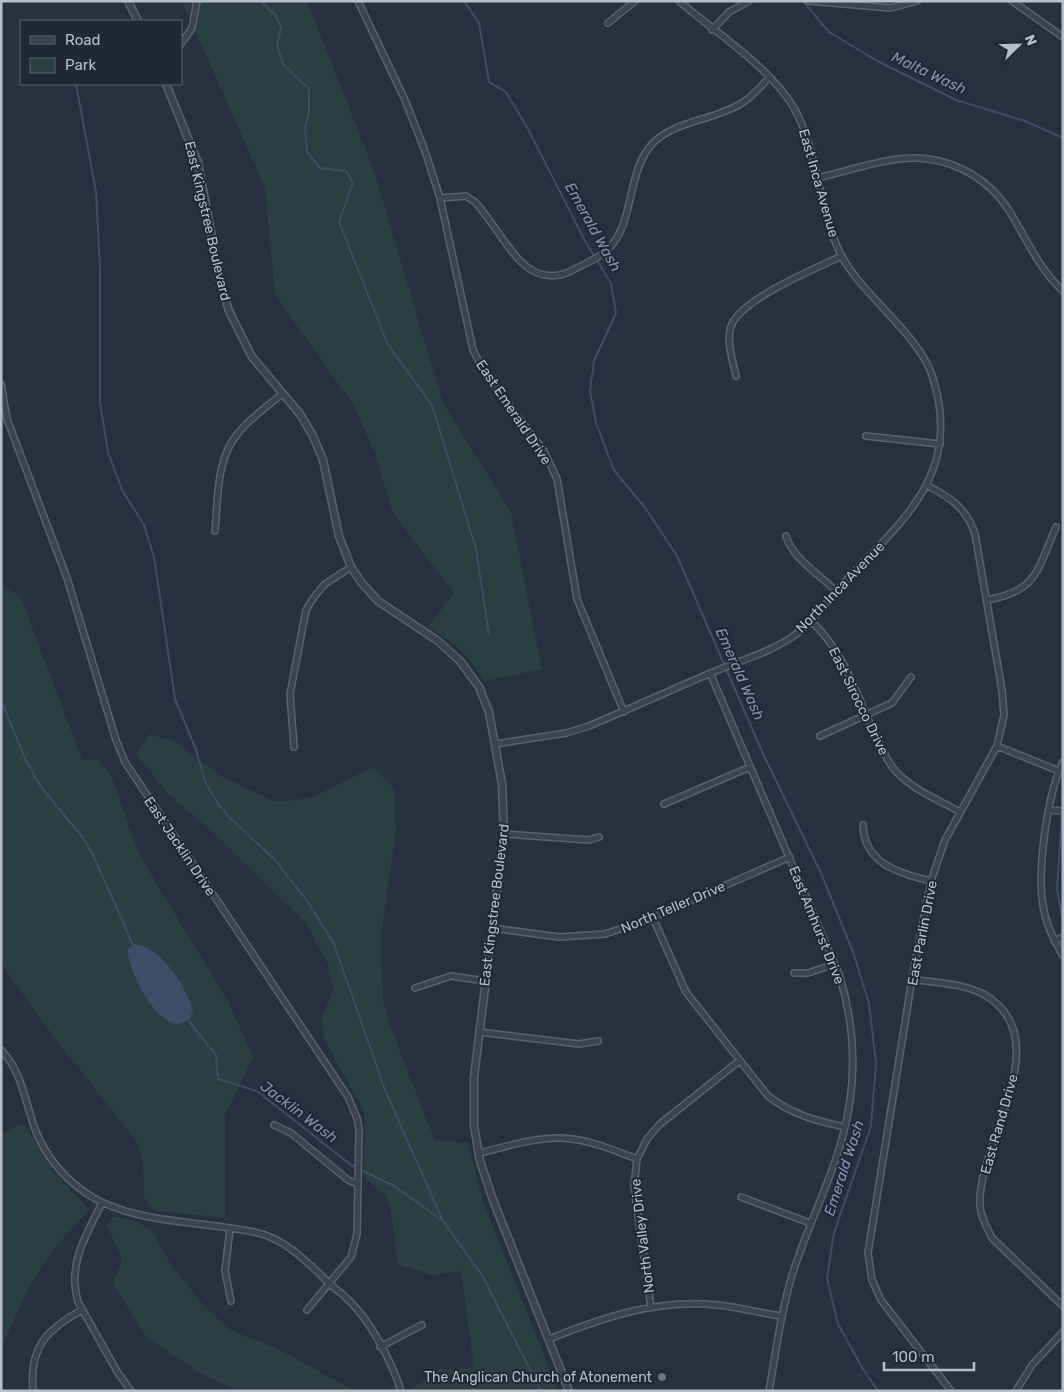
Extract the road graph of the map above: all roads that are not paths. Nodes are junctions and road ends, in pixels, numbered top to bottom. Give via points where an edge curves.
1 (128, 1) edge
2 (197, 1) edge
3 (358, 1) edge
4 (635, 1) edge
5 (679, 1) edge
6 (749, 1) edge
7 (808, 1) edge
8 (917, 1) edge
9 (1012, 1) edge
10 (138, 20) edge
11 (608, 23) dead end
12 (712, 30) junction
13 (1063, 37) edge
14 (182, 43) edge
15 (770, 77) junction
16 (166, 85) edge
17 (817, 178) junction
18 (440, 198) junction
19 (842, 256) junction
20 (1063, 292) edge
21 (736, 376) dead end
22 (1, 384) edge
23 (282, 394) junction
24 (866, 436) dead end
25 (940, 444) junction
26 (928, 486) junction
27 (1056, 527) dead end
28 (215, 531) dead end
29 (786, 536) dead end
30 (352, 567) junction
31 (836, 591) junction
32 (987, 600) junction
33 (810, 620) junction
34 (710, 673) junction
35 (911, 677) dead end
36 (624, 712) junction
37 (867, 715) junction
38 (820, 736) dead end
39 (495, 744) junction
40 (997, 746) junction
41 (294, 748) dead end
42 (1063, 762) edge
43 (750, 767) junction
44 (1058, 771) junction
45 (664, 804) dead end
46 (1049, 810) junction
47 (1063, 811) edge
48 (960, 812) junction
49 (863, 826) dead end
50 (504, 834) junction
51 (599, 837) dead end
52 (790, 857) junction
53 (931, 880) junction
54 (652, 918) junction
55 (492, 928) junction
56 (1063, 937) edge
57 (1054, 940) junction
58 (1063, 956) edge
59 (835, 964) junction
60 (794, 973) dead end
61 (912, 979) junction
62 (485, 980) junction
63 (414, 988) dead end
64 (479, 1032) junction
65 (598, 1041) dead end
66 (1, 1050) edge
67 (739, 1061) junction
68 (274, 1125) dead end
69 (845, 1126) junction
70 (479, 1153) junction
71 (637, 1159) junction
72 (358, 1184) junction
73 (741, 1196) dead end
74 (102, 1203) junction
75 (810, 1223) junction
76 (230, 1229) junction
77 (330, 1284) junction
78 (231, 1301) dead end
79 (1063, 1306) edge
80 (651, 1307) junction
81 (82, 1310) junction
82 (307, 1310) dead end
83 (782, 1316) junction
84 (422, 1325) dead end
85 (1063, 1332) edge
86 (549, 1339) junction
87 (380, 1347) junction
88 (33, 1391) edge
89 (131, 1391) edge
90 (401, 1391) edge
91 (569, 1391) edge
92 (769, 1391) edge
93 (952, 1391) edge
94 (1016, 1391) edge

1 - 10 street
2 - 14 street via 192,28
3 - 18 street, East Emerald Drive via 426,151
4 - 11 street
5 - 12 street, East Inca Avenue
6 - 12 street via 729,12
7 - 8 street via 891,8
9 - 13 street
12 - 15 street, East Inca Avenue
15 - 17 street, East Inca Avenue via 800,118
15 - 18 street via 742,103 673,129 655,142 644,156 617,237 611,246 605,253 564,275 542,274 526,266 475,202 466,196
16 - 23 street, East Kingstree Boulevard via 195,153 229,311 252,357
17 - 19 street, East Inca Avenue via 830,229
17 - 20 street via 900,159 933,161 973,174 1005,204 1039,264
18 - 36 street, East Emerald Drive via 473,350 486,375 544,451 557,480 577,599
19 - 21 street via 798,277 738,315 730,335
19 - 25 street, East Inca Avenue via 917,349 930,372 941,417
22 - 72 street, East Jacklin Drive via 7,419 67,578 118,749 350,1103 359,1129
23 - 28 street via 239,432 229,447 221,473
23 - 30 street, East Kingstree Boulevard via 306,423 320,450 339,536
24 - 25 street
25 - 26 street, North Inca Avenue
26 - 31 street, North Inca Avenue via 909,515
26 - 32 street, East Parlin Drive via 948,496 972,523
27 - 32 street via 1028,584 1012,594
29 - 31 street via 797,555
30 - 39 street, East Kingstree Boulevard via 378,601 438,640 466,668 486,703
30 - 41 street via 325,584 306,610 290,694
31 - 33 street, North Inca Avenue
32 - 40 street, East Parlin Drive via 1004,715
33 - 34 street, North Inca Avenue via 792,637
33 - 37 street, East Sirocco Drive via 836,648
34 - 36 street, North Inca Avenue
34 - 43 street, East Amhurst Drive
35 - 37 street via 892,702
36 - 39 street, North Inca Avenue via 566,733
37 - 38 street
37 - 48 street, East Sirocco Drive via 887,759 900,776
39 - 50 street, East Kingstree Boulevard via 503,797
40 - 44 street
40 - 48 street, East Parlin Drive
42 - 44 street
43 - 45 street
43 - 52 street, East Amhurst Drive
44 - 46 street
46 - 47 street
46 - 57 street via 1042,890 1046,921
48 - 53 street, East Parlin Drive via 945,840
49 - 53 street via 869,850 879,862 892,870
50 - 51 street via 589,840
50 - 55 street, East Kingstree Boulevard
52 - 54 street, North Teller Drive
52 - 59 street, East Amhurst Drive
53 - 61 street, East Parlin Drive
54 - 55 street, North Teller Drive via 620,930 588,936 559,937
54 - 67 street via 686,992
55 - 62 street, East Kingstree Boulevard
56 - 57 street
57 - 58 street
59 - 60 street via 808,973
59 - 69 street, East Amhurst Drive via 847,1004 853,1050 852,1088
61 - 79 street, East Rand Drive via 971,989 983,995 1001,1011 1014,1033 1017,1046 1015,1068 984,1180 980,1206 992,1238
61 - 93 street, East Parlin Drive via 870,1237 869,1269 881,1300
62 - 63 street via 451,976
62 - 64 street, East Kingstree Boulevard
64 - 65 street via 579,1044
64 - 70 street, East Kingstree Boulevard via 473,1094
66 - 74 street via 16,1069 45,1150 69,1180
67 - 69 street via 763,1092 779,1105 803,1116
67 - 71 street, North Valley Drive via 660,1124 647,1139
68 - 72 street via 291,1133 348,1180
69 - 75 street, East Amhurst Drive
70 - 71 street via 562,1138
70 - 86 street, East Kingstree Boulevard via 493,1200
71 - 80 street, North Valley Drive via 634,1187
72 - 77 street, East Jacklin Drive via 357,1234 351,1257
73 - 75 street
74 - 76 street via 143,1215
74 - 81 street via 75,1264 75,1293
75 - 83 street, East Amhurst Drive
76 - 77 street via 255,1232 282,1243
76 - 78 street via 225,1271
77 - 82 street, East Jacklin Drive
77 - 87 street via 356,1308
80 - 83 street via 717,1305
80 - 86 street via 605,1318
81 - 88 street via 53,1327 41,1342 32,1371
81 - 89 street
83 - 92 street, East Amhurst Drive
84 - 87 street
85 - 94 street via 1032,1365
86 - 91 street, East Kingstree Boulevard
87 - 90 street

